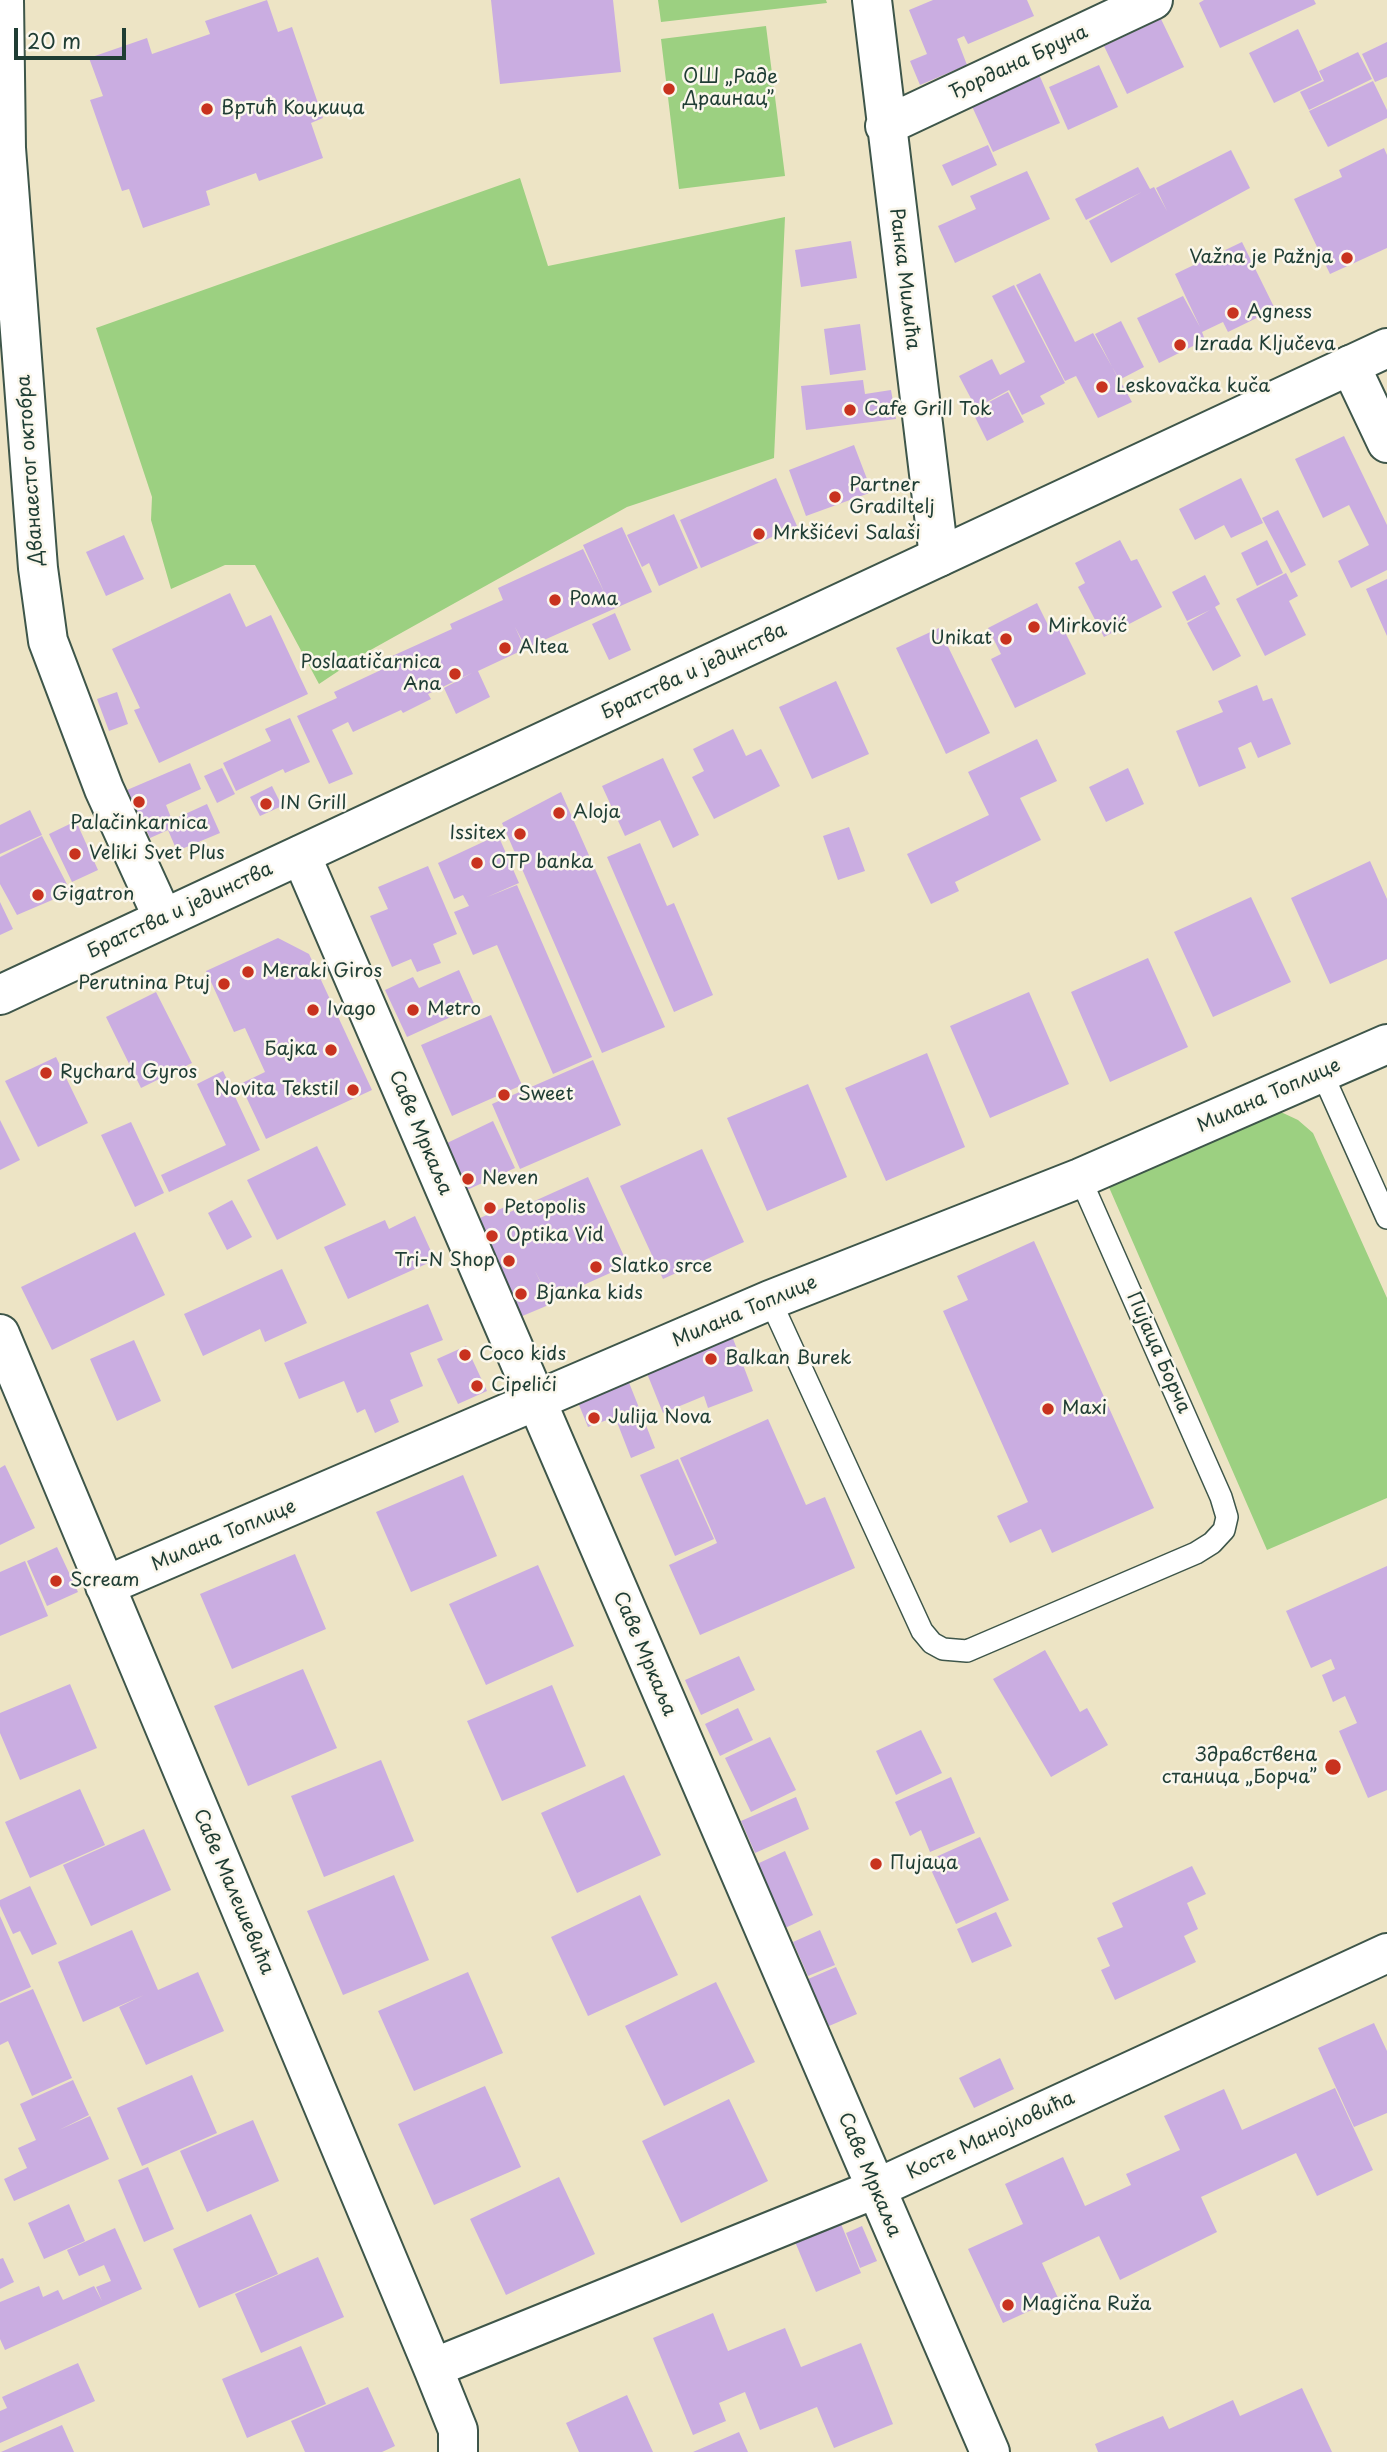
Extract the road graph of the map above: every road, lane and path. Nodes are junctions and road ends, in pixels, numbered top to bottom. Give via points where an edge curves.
1 (4, 0) edge
2 (872, 0) edge
3 (1153, 0) edge
4 (885, 126) junction
5 (1387, 348) edge
6 (1350, 365) junction
7 (1387, 443) edge
8 (939, 557) junction
9 (301, 855) junction
10 (163, 918) junction
11 (0, 995) edge
12 (1387, 1044) edge
13 (1322, 1073) junction
14 (1080, 1178) junction
15 (1387, 1218) edge
16 (771, 1300) junction
17 (0, 1334) edge
18 (535, 1403) junction
19 (105, 1586) junction
20 (1387, 1953) edge
21 (875, 2189) junction
22 (433, 2368) junction
23 (458, 2452) edge
24 (990, 2452) edge

1 - 10 street, Дванаестог октобра via 6,148 37,558 48,641 104,789
2 - 4 street, Ранка Миљића
3 - 4 street, Ђордана Бруна
4 - 8 street, Ранка Миљића
5 - 6 street, Братства и јединства
6 - 7 street
6 - 8 street, Братства и јединства
8 - 9 street, Братства и јединства
9 - 10 street, Братства и јединства
9 - 18 street, Саве Мркаља
10 - 11 street, Братства и јединства
12 - 13 street, Милана Топлице
13 - 14 street, Милана Топлице
13 - 15 lane
14 - 16 street, Милана Топлице
14 - 16 lane, Пијаца Борча via 1221,1497 1227,1517 1224,1530 1196,1553 967,1651 932,1643 913,1612
16 - 18 street, Милана Топлице
17 - 19 street, Саве Малешевића
18 - 19 street, Милана Топлице
18 - 21 street, Саве Мркаља
19 - 22 street, Саве Малешевића
20 - 21 street, Косте Манојловића
21 - 22 street, Косте Манојловића
21 - 24 street, Саве Мркаља
22 - 23 street, Саве Малешевића via 458,2430

